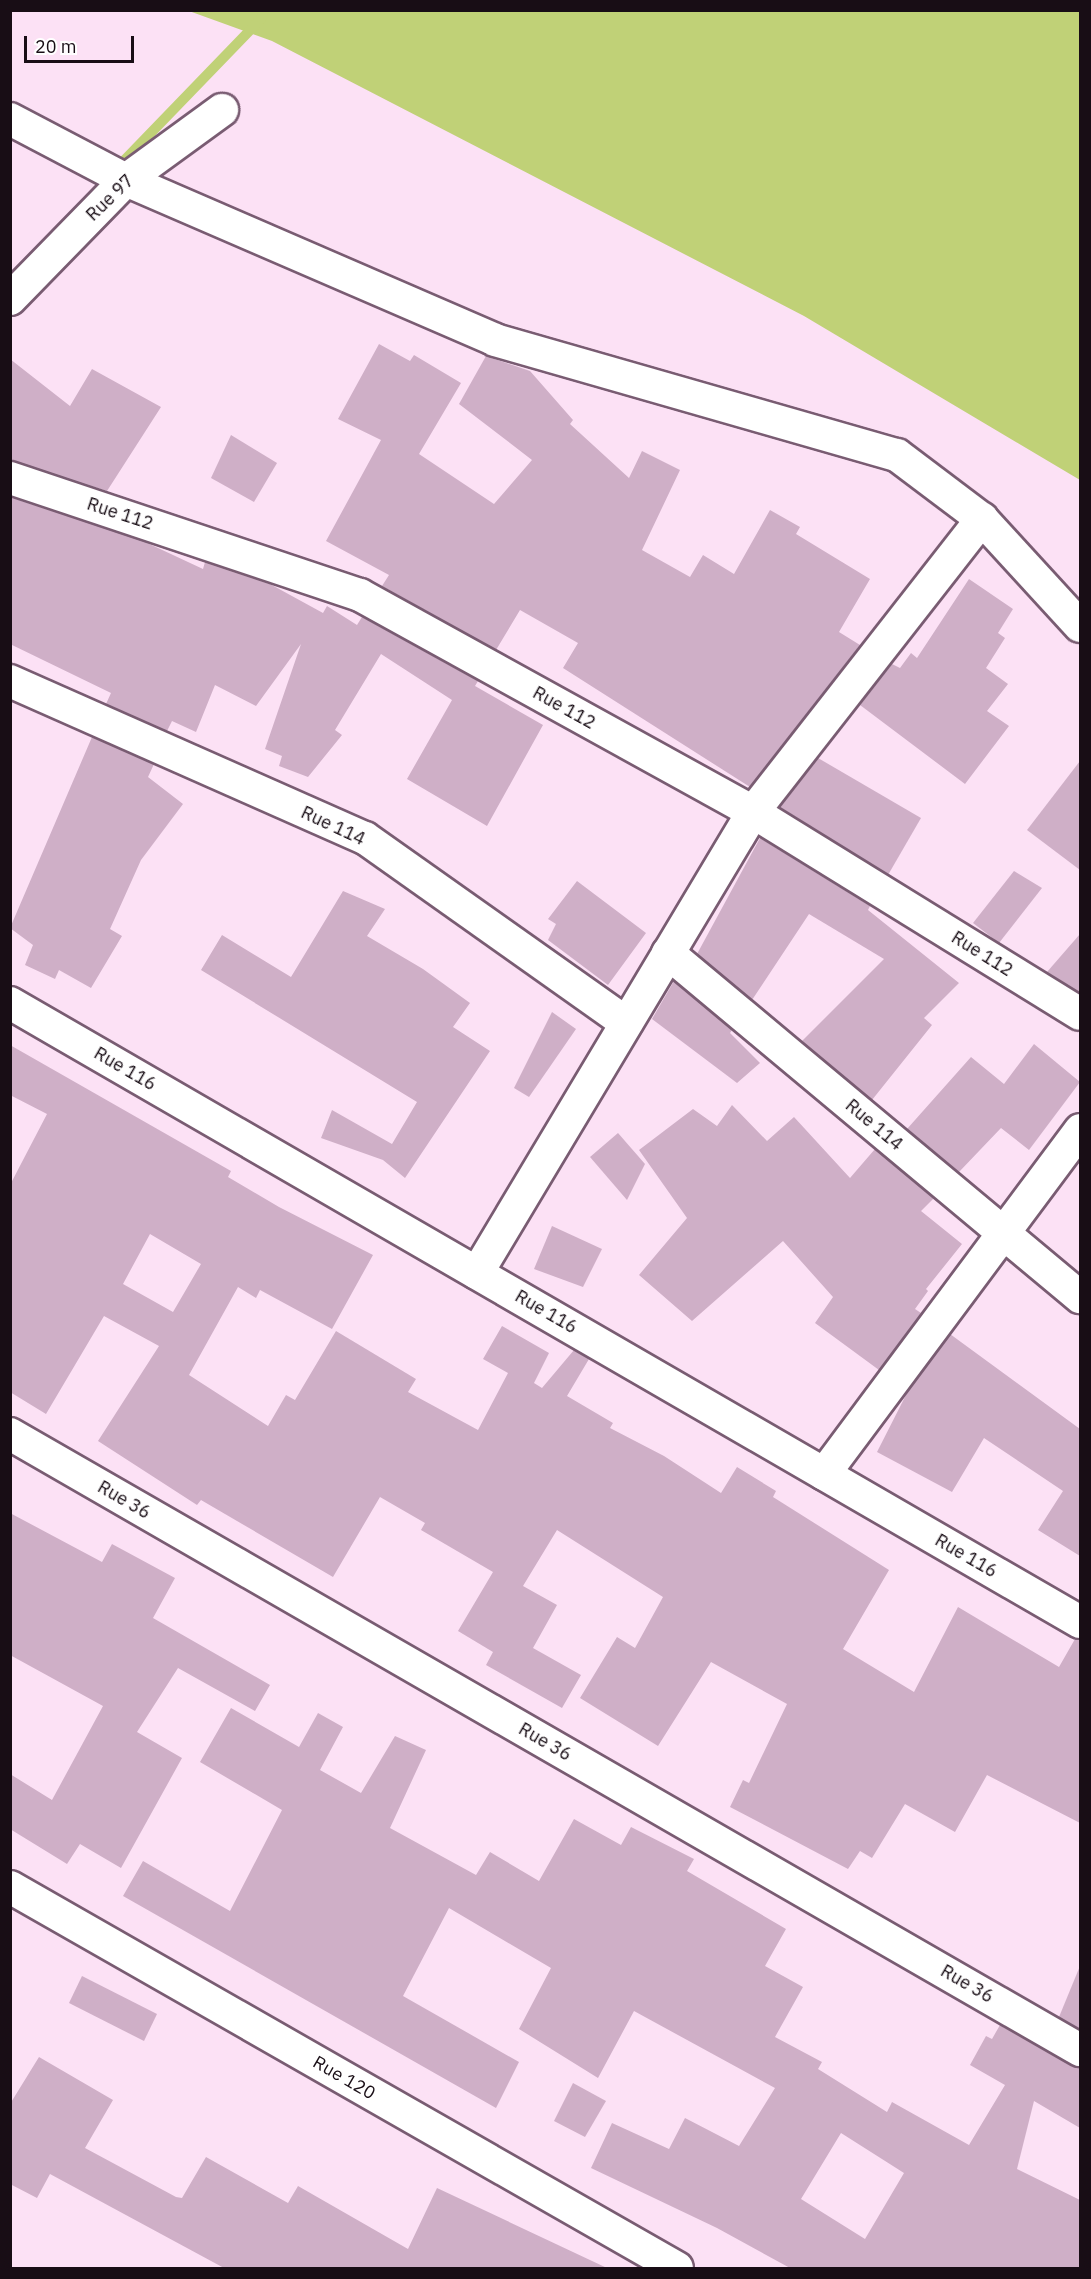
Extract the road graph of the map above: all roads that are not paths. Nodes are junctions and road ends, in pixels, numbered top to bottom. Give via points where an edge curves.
1 (222, 110) dead end
2 (10, 119) edge
3 (126, 180) junction
4 (10, 298) edge
5 (10, 478) edge
6 (982, 519) junction
7 (1080, 626) edge
8 (10, 681) edge
9 (753, 812) junction
10 (668, 953) junction
11 (10, 1003) edge
12 (1080, 1014) edge
13 (627, 1023) junction
14 (1080, 1130) edge
15 (1004, 1233) junction
16 (477, 1273) junction
17 (1080, 1297) edge
18 (10, 1434) edge
19 (825, 1474) junction
20 (1080, 1622) edge
21 (10, 1887) edge
22 (1080, 2050) edge
23 (676, 2268) edge

1 - 3 street, Rue 97
2 - 3 street
3 - 4 street, Rue 97
3 - 6 street via 495,340 897,455
5 - 9 street, Rue 112 via 360,595
6 - 7 street
6 - 9 street
8 - 13 street, Rue 114 via 365,838
9 - 10 street
9 - 12 street, Rue 112
10 - 13 street
10 - 15 street, Rue 114
11 - 16 street, Rue 116
13 - 16 street
14 - 15 street
15 - 17 street, Rue 114
15 - 19 street
16 - 19 street, Rue 116
18 - 22 street, Rue 36
19 - 20 street, Rue 116
21 - 23 street, Rue 120

